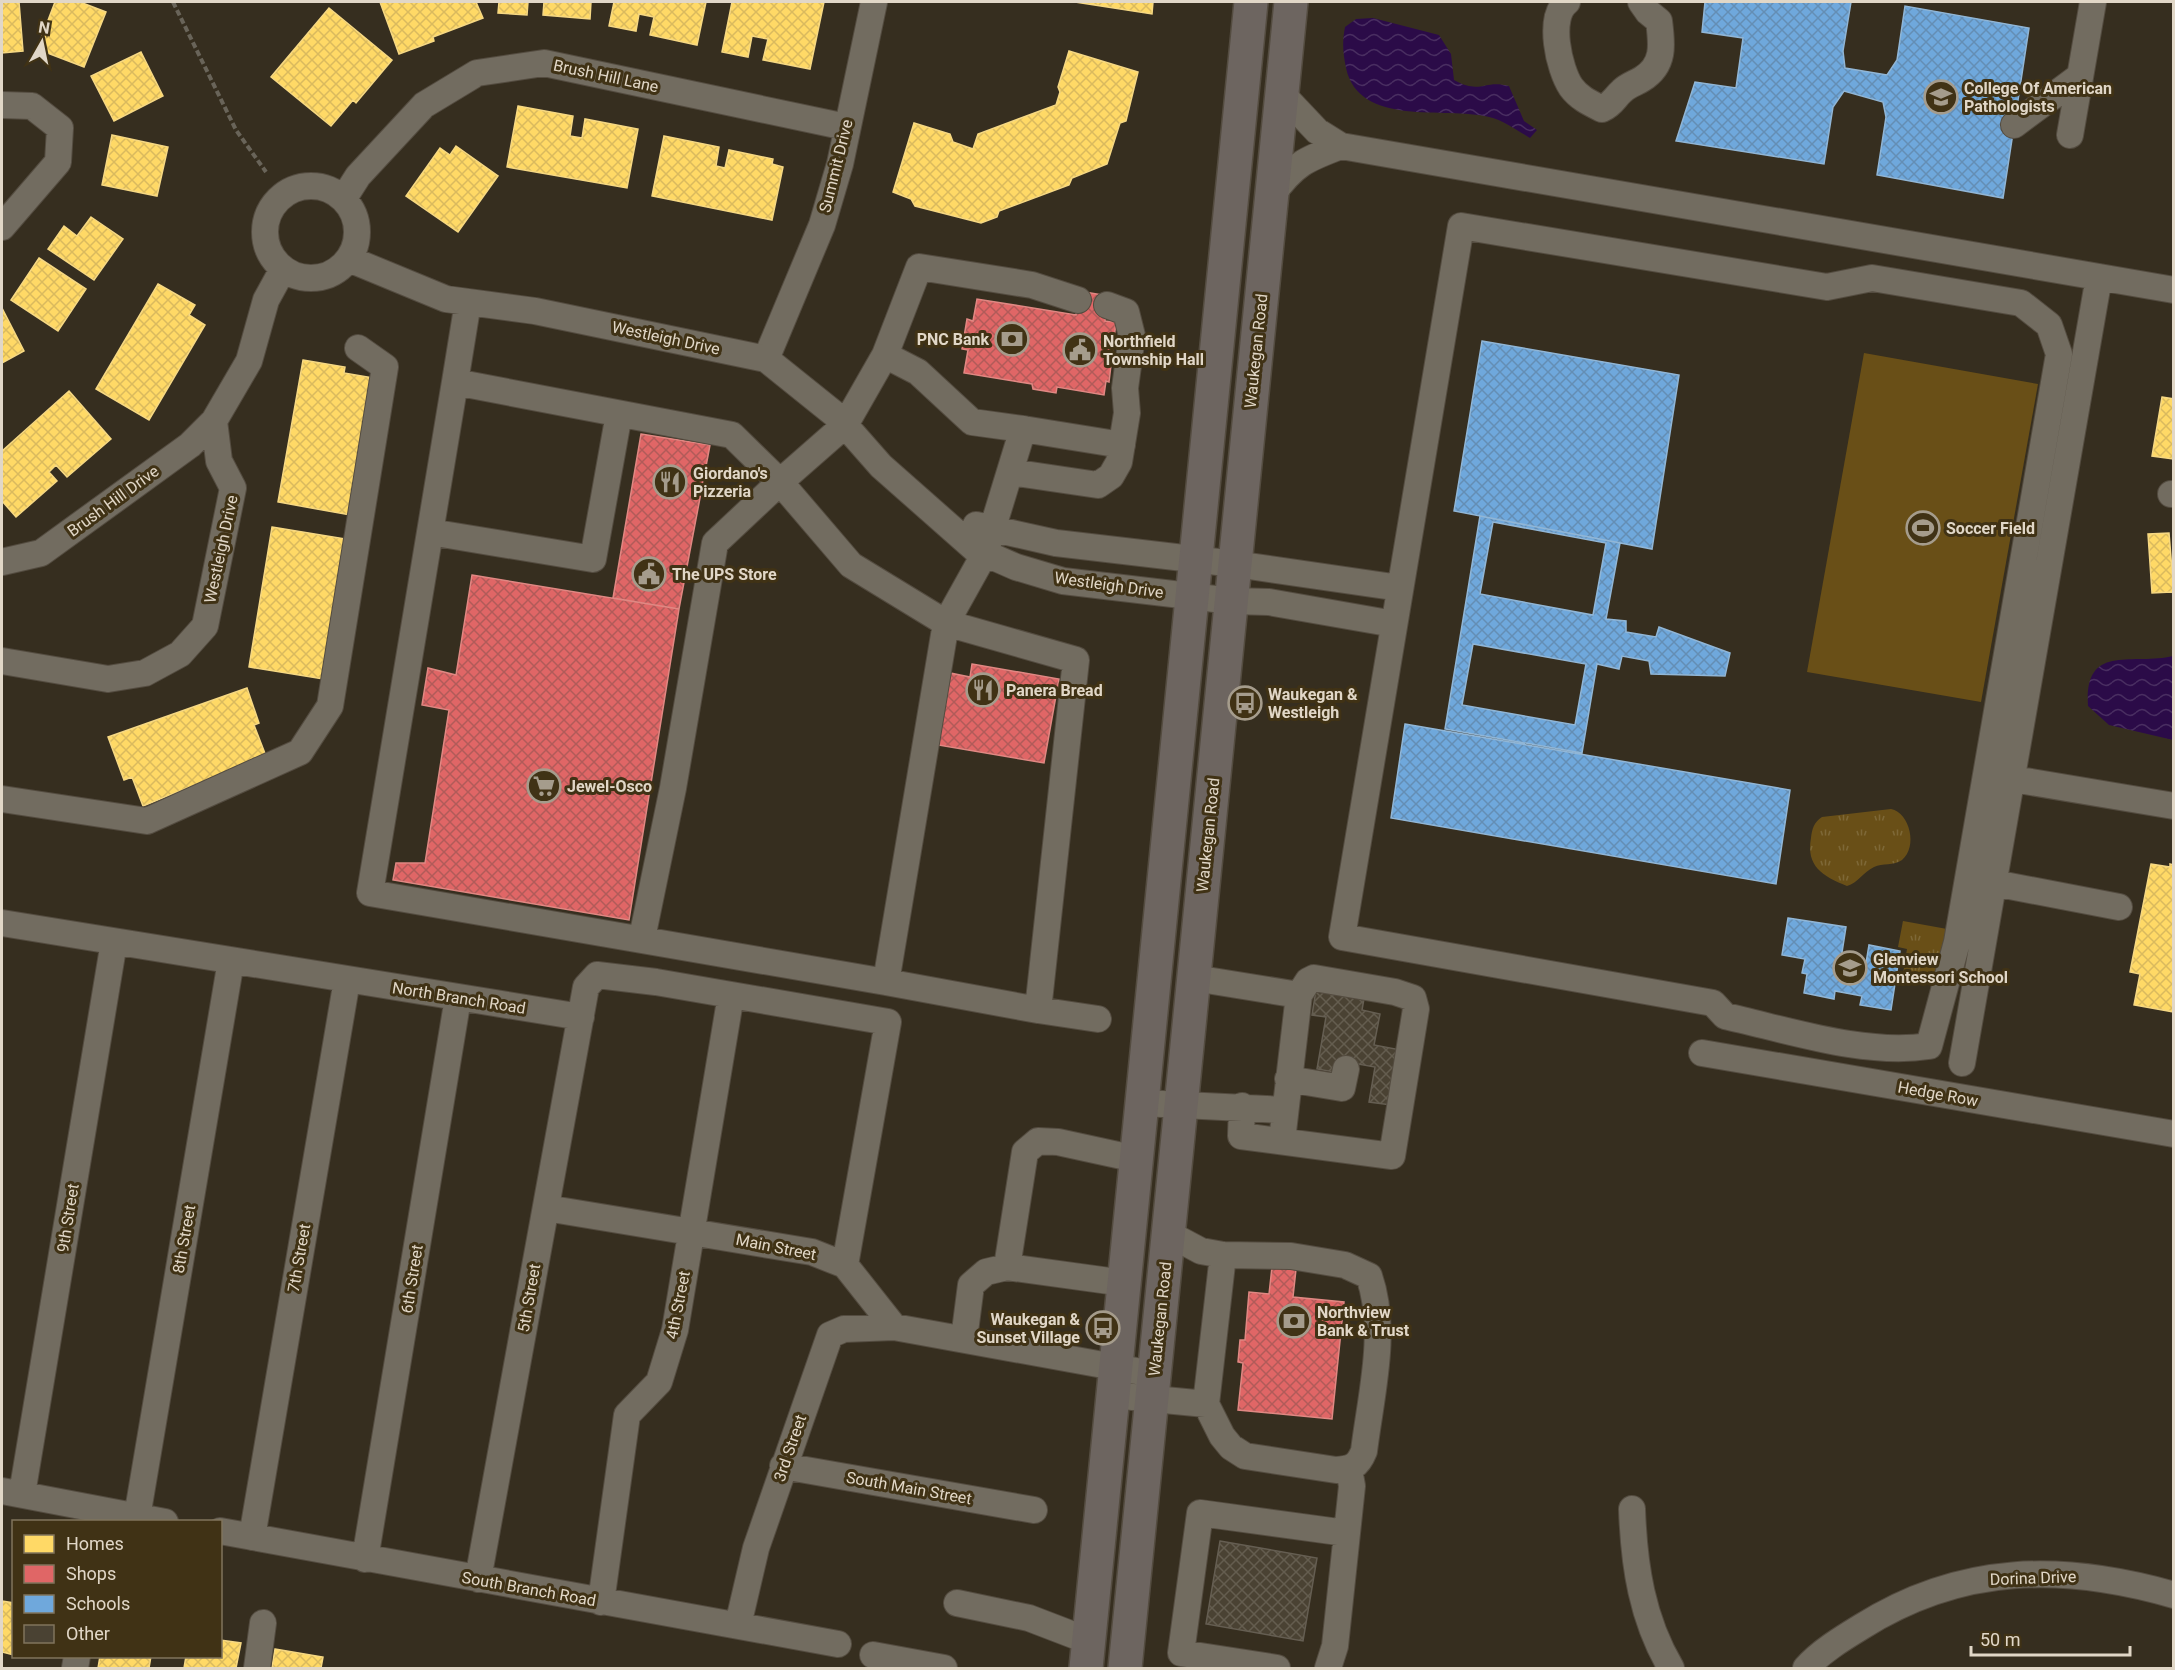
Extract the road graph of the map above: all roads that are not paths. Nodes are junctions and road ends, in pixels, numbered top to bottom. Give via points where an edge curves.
1 (874, 2) edge
2 (1251, 2) edge
3 (1292, 2) edge
4 (1567, 2) edge
5 (1641, 2) edge
6 (2093, 2) edge
7 (2080, 76) junction
8 (1282, 94) junction
9 (2, 105) edge
10 (2014, 125) dead end
11 (846, 127) junction
12 (2070, 135) dead end
13 (1341, 146) junction
14 (1272, 195) junction
15 (344, 198) junction
16 (2, 227) edge
17 (349, 259) junction
18 (283, 269) junction
19 (2099, 277) junction
20 (2174, 290) edge
21 (1078, 300) dead end
22 (468, 302) junction
23 (1107, 305) dead end
24 (358, 348) dead end
25 (885, 355) junction
26 (766, 359) junction
27 (455, 382) junction
28 (619, 414) junction
29 (214, 422) junction
30 (845, 425) junction
31 (1023, 429) junction
32 (1122, 445) junction
33 (1010, 472) junction
34 (780, 482) junction
35 (430, 532) junction
36 (989, 541) junction
37 (1196, 561) junction
38 (2, 562) edge
39 (1235, 564) junction
40 (1400, 588) junction
41 (1191, 596) junction
42 (1232, 601) junction
43 (946, 623) junction
44 (1394, 624) junction
45 (2, 661) edge
46 (2013, 779) junction
47 (2, 799) edge
48 (2174, 806) edge
49 (1994, 883) junction
50 (2119, 907) dead end
51 (2, 923) edge
52 (642, 938) junction
53 (114, 942) junction
54 (231, 961) junction
55 (1194, 978) junction
56 (347, 980) junction
57 (886, 982) junction
58 (731, 995) junction
59 (1299, 995) junction
60 (459, 998) junction
61 (1038, 1010) junction
62 (580, 1017) junction
63 (1098, 1019) dead end
64 (1702, 1053) dead end
65 (1962, 1063) dead end
66 (1346, 1070) dead end
67 (1288, 1079) junction
68 (1143, 1092) junction
69 (1183, 1095) junction
70 (1242, 1106) junction
71 (1285, 1110) junction
72 (2174, 1134) edge
73 (1282, 1140) junction
74 (1136, 1159) junction
75 (546, 1208) junction
76 (691, 1232) junction
77 (1169, 1234) junction
78 (1222, 1255) junction
79 (845, 1265) junction
80 (1007, 1267) junction
81 (1124, 1283) junction
82 (894, 1327) junction
83 (964, 1339) junction
84 (1113, 1381) junction
85 (1152, 1387) junction
86 (1206, 1404) junction
87 (783, 1466) junction
88 (1349, 1469) junction
89 (12, 1493) edge
90 (1632, 1509) dead end
91 (1034, 1510) dead end
92 (137, 1516) junction
93 (159, 1520) edge
94 (222, 1531) edge
95 (1347, 1533) junction
96 (252, 1537) junction
97 (365, 1559) junction
98 (478, 1580) junction
99 (2174, 1595) edge
100 (601, 1602) junction
101 (957, 1603) dead end
102 (263, 1623) dead end
103 (738, 1625) junction
104 (838, 1644) dead end
105 (873, 1655) dead end
106 (1093, 1661) edge
107 (1180, 1661) edge
108 (256, 1668) edge
109 (944, 1668) edge
110 (1125, 1668) edge
111 (1276, 1668) edge
112 (1328, 1668) edge
113 (1671, 1668) edge
114 (1806, 1668) edge

1 - 11 street, Summit Drive
2 - 37 main road
3 - 8 main road, Waukegan Road
4 - 5 street via 1555,28 1560,57 1570,86 1584,101 1602,109 1613,104 1620,92 1652,73 1659,61 1659,21
6 - 7 street
7 - 10 street
7 - 12 street
8 - 13 street via 1317,131
8 - 14 main road, Waukegan Road
9 - 16 street via 32,106 60,128 58,162
11 - 15 street, Brush Hill Lane via 544,63 499,69 477,73 424,105 358,176
11 - 26 street, Summit Drive via 822,225
13 - 14 street via 1312,156 1289,172
13 - 19 street
14 - 39 main road, Waukegan Road
15 - 17 street via 357,228
15 - 18 street via 324,187 300,186 289,190 272,206 265,239
17 - 18 street via 318,278
17 - 22 street, Westleigh Drive via 446,299
18 - 29 street via 266,300 249,361
19 - 20 street
19 - 46 street
21 - 25 street via 1032,285 919,267
22 - 26 street, Westleigh Drive via 535,311
22 - 27 street
23 - 32 street via 1126,312 1132,336
24 - 47 street via 385,367 330,706 300,752 147,821
25 - 30 street
25 - 31 street via 918,372 972,422
26 - 30 street, Westleigh Drive
27 - 28 street
27 - 35 street
28 - 34 street via 732,435
28 - 35 street via 593,559
29 - 38 street, Brush Hill Drive via 190,445 41,553
29 - 45 street, Westleigh Drive via 219,461 234,488 205,626 180,654 145,673 108,679
30 - 34 street
30 - 36 street, Westleigh Drive via 881,466 933,510
31 - 32 street
31 - 33 street
32 - 33 street via 1112,476 1098,485
33 - 36 street
34 - 43 street via 851,565
34 - 52 street via 715,543 673,788
35 - 52 street via 370,893
36 - 37 street, Westleigh Drive via 1056,543
36 - 41 street, Westleigh Drive via 1016,567 1063,581
36 - 43 street
37 - 39 street, Westleigh Drive
37 - 41 main road
39 - 40 street, Westleigh Drive
39 - 42 main road, Waukegan Road
40 - 44 street
40 - 44 street via 1461,226 1827,287 1872,278 2021,303 2049,325 2059,354 1957,942 1929,1046 1861,1046 1725,1016 1713,1003 1342,937
41 - 42 street, Westleigh Drive
41 - 68 main road
42 - 44 street, Westleigh Drive via 1269,602
42 - 55 main road, Waukegan Road
43 - 57 street
43 - 61 street via 1077,660
46 - 48 street
46 - 49 street
49 - 50 street
49 - 65 street
51 - 53 street, North Branch Road
52 - 57 street
53 - 54 street, North Branch Road
53 - 89 street, 9th Street
54 - 56 street, North Branch Road
54 - 92 street, 8th Street
55 - 59 street
55 - 69 main road, Waukegan Road
56 - 60 street, North Branch Road
56 - 96 street, 7th Street
57 - 61 street
58 - 62 street via 597,975 586,987
58 - 76 street, 4th Street
58 - 79 street via 888,1022
59 - 67 street
59 - 73 street via 1308,981 1328,979 1409,996 1416,1009 1392,1156
60 - 62 street, North Branch Road
60 - 97 street, 6th Street
61 - 63 street
62 - 75 street, 5th Street
64 - 72 street, Hedge Row
66 - 67 street via 1342,1088
67 - 71 street
68 - 69 main road
68 - 74 main road
69 - 70 street
69 - 77 main road, Waukegan Road
70 - 71 street
70 - 73 street via 1241,1136
71 - 73 street
74 - 80 street via 1038,1141 1025,1152
74 - 81 main road
75 - 76 street, Main Street
75 - 98 street, 5th Street
76 - 79 street, Main Street via 812,1252
76 - 100 street, 4th Street via 675,1330 658,1382 627,1415
77 - 78 street via 1201,1251
77 - 85 main road, Waukegan Road
78 - 86 street
78 - 88 street via 1291,1256 1345,1265 1369,1276 1379,1323 1364,1451 1359,1463
79 - 82 street
80 - 81 street
80 - 83 street via 986,1272 971,1285
81 - 84 main road
82 - 83 street
82 - 87 street, 3rd Street via 844,1329 830,1335
83 - 84 street
84 - 85 street
84 - 106 main road
85 - 86 street
85 - 110 main road, Waukegan Road
86 - 88 street via 1222,1436 1245,1456
87 - 91 street, South Main Street
87 - 103 street, 3rd Street via 756,1548
88 - 95 street via 1352,1486
89 - 92 street
90 - 113 street via 1634,1555 1642,1594 1654,1640
92 - 93 street
94 - 96 street, South Branch Road
95 - 107 street via 1200,1513
95 - 112 street via 1335,1646
96 - 97 street, South Branch Road
97 - 98 street, South Branch Road
98 - 100 street, South Branch Road
99 - 114 street, Dorina Drive via 2125,1581 2062,1574 2003,1576 1952,1586 1893,1607
100 - 103 street, South Branch Road
101 - 106 street via 1029,1618
102 - 108 street
103 - 104 street, South Branch Road
105 - 109 street
107 - 111 street

